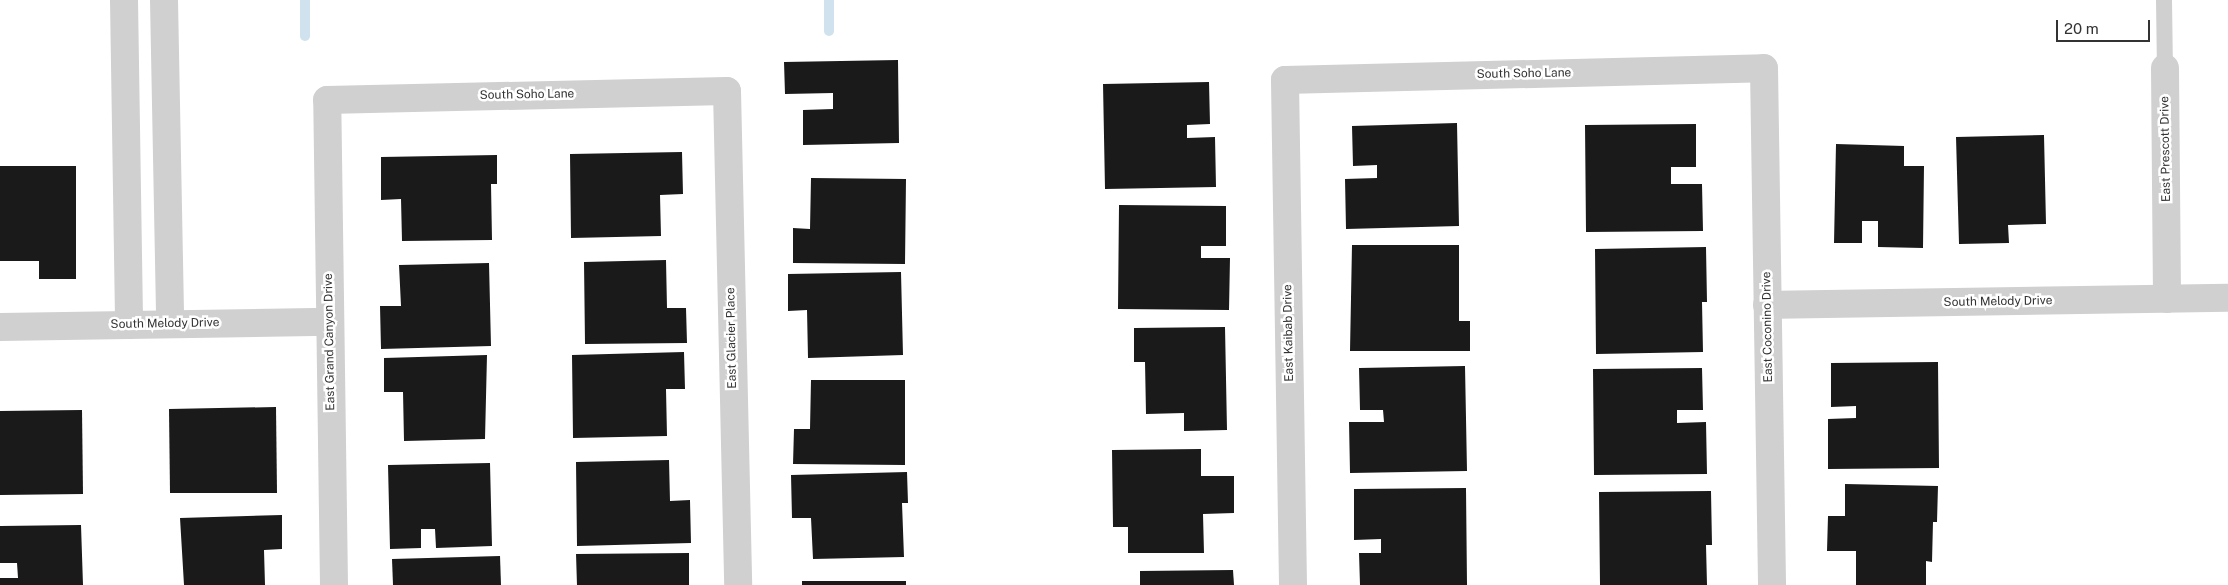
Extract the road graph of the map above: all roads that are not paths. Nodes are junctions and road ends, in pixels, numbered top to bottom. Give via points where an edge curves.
1 (124, 0) edge
2 (164, 0) edge
3 (2164, 0) edge
4 (1764, 68) joint
5 (2165, 68) joint
6 (1285, 80) joint
7 (726, 91) joint
8 (327, 100) joint
9 (2228, 298) edge
10 (2167, 299) junction
11 (1767, 306) junction
12 (329, 322) junction
13 (170, 324) junction
14 (129, 325) junction
15 (0, 327) edge
16 (334, 585) edge
17 (738, 585) edge
18 (1293, 585) edge
19 (1772, 585) edge

1 - 14 street
2 - 13 street
3 - 5 lane, East Prescott Drive
4 - 6 street, South Soho Lane
4 - 11 street, East Coconino Drive
5 - 10 street, East Prescott Drive
6 - 18 street, East Kaibab Drive
7 - 8 street, South Soho Lane
7 - 17 street, East Glacier Place
8 - 12 street, East Grand Canyon Drive
9 - 10 street, South Melody Drive
10 - 11 street, South Melody Drive
11 - 19 street, East Coconino Drive
12 - 13 street, South Melody Drive
12 - 16 street, East Grand Canyon Drive
13 - 14 street, South Melody Drive
14 - 15 street, South Melody Drive

